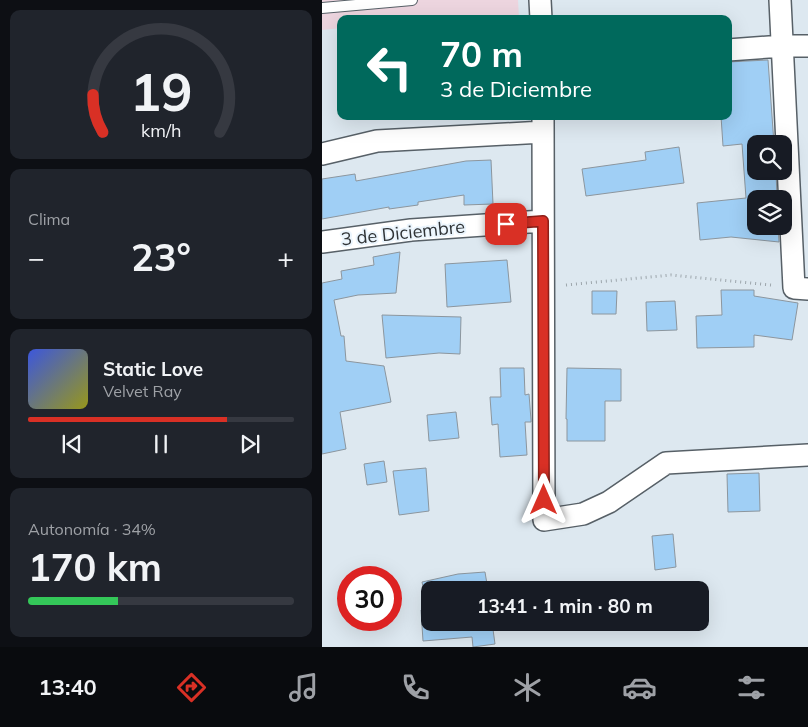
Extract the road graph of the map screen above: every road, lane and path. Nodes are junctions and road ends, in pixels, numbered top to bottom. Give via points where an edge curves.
1 (412, 0) edge
2 (540, 0) edge
3 (780, 0) edge
4 (322, 8) edge
5 (541, 15) edge
6 (782, 46) junction
7 (808, 46) edge
8 (732, 50) edge
9 (543, 124) edge
10 (322, 154) edge
11 (543, 221) junction
12 (322, 242) edge
13 (544, 287) junction
14 (801, 288) edge
15 (808, 454) edge

1 - 4 lane
2 - 5 street
3 - 6 street
6 - 7 street
6 - 8 street
6 - 14 street
9 - 10 street via 377,141
9 - 11 street
11 - 12 street, 3 de Diciembre via 411,230
11 - 13 street
13 - 14 path via 671,275
13 - 15 street via 544,520 582,514 609,502 666,463

